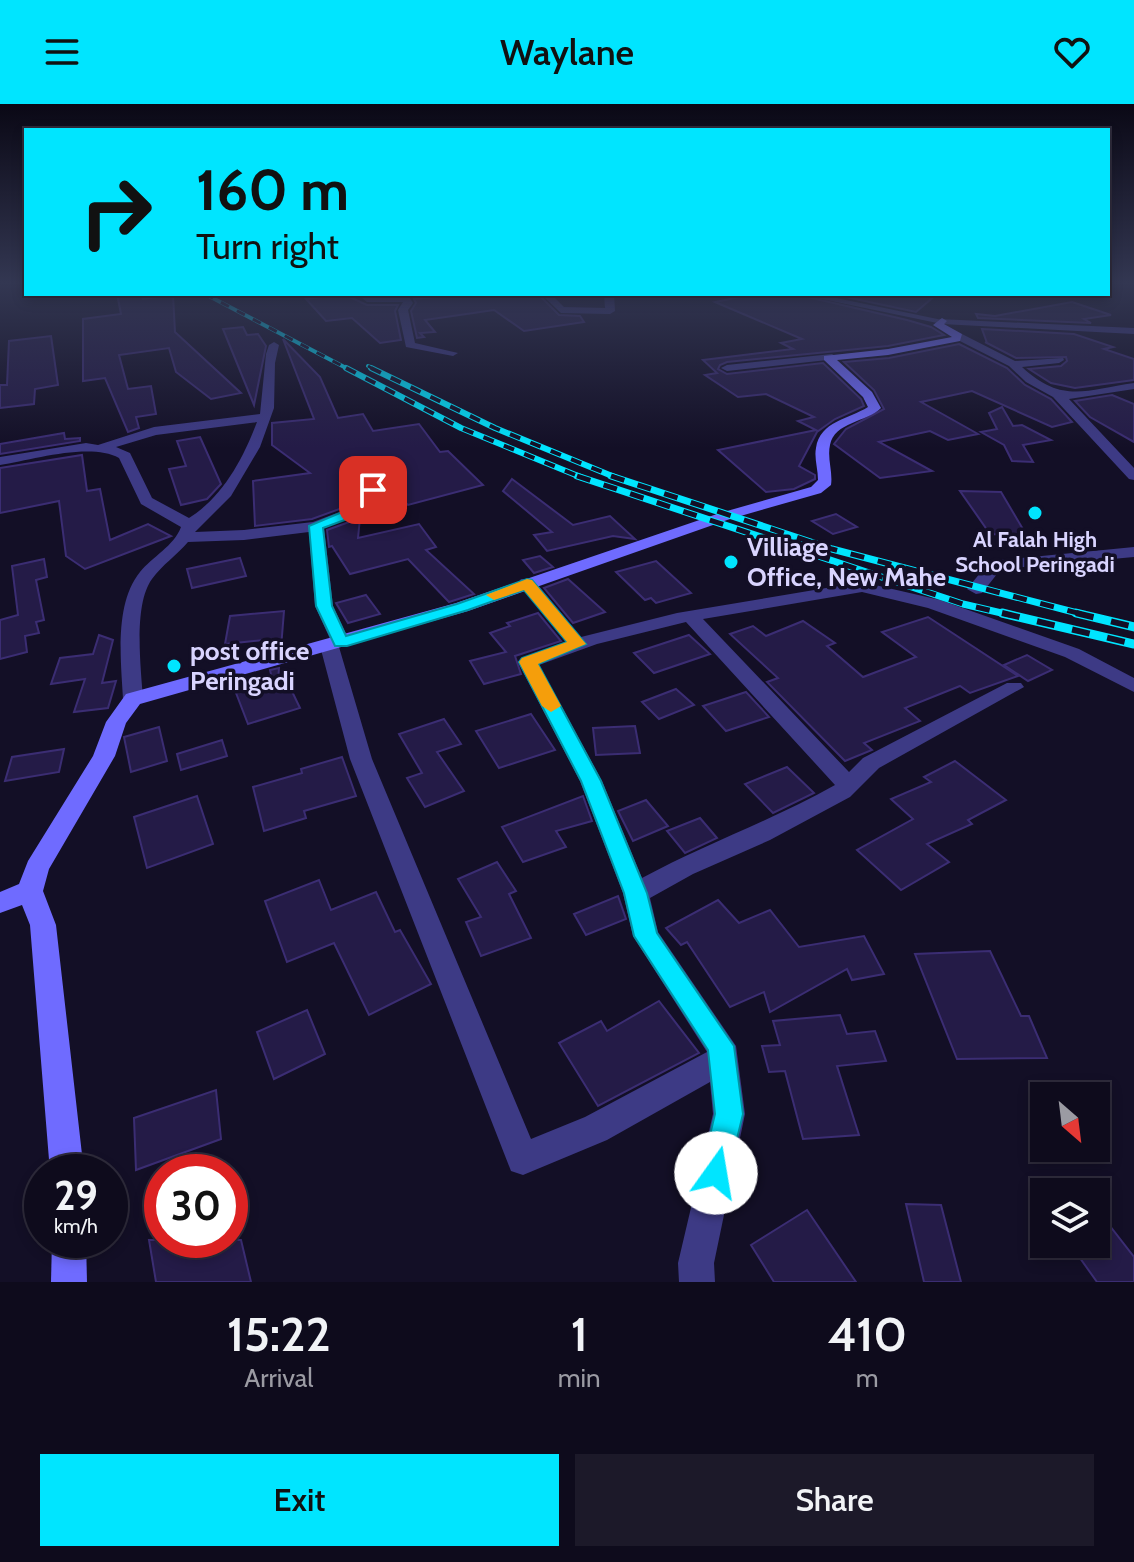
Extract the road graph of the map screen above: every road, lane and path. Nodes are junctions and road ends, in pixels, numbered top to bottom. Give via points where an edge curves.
1 (409, 338) edge
2 (955, 338) edge
3 (962, 338) edge
4 (274, 345) dead end
5 (453, 353) dead end
6 (832, 357) junction
7 (1059, 360) dead end
8 (1013, 364) junction
9 (727, 368) dead end
10 (1134, 386) edge
11 (1059, 397) junction
12 (265, 417) junction
13 (103, 447) junction
14 (0, 461) edge
15 (370, 467) dead end
16 (1134, 476) edge
17 (316, 526) junction
18 (187, 531) junction
19 (1134, 552) edge
20 (527, 583) junction
21 (976, 589) dead end
22 (690, 616) junction
23 (335, 644) junction
24 (577, 644) junction
25 (1134, 686) edge
26 (1014, 687) dead end
27 (133, 699) junction
28 (848, 785) junction
29 (30, 891) junction
30 (636, 893) junction
31 (0, 903) edge
32 (723, 1059) junction
33 (65, 1154) edge
34 (69, 1258) edge
35 (69, 1282) edge
36 (697, 1282) edge

1 - 5 street via 410,345
2 - 6 main road via 918,348
3 - 8 street
4 - 12 street
6 - 9 street
6 - 20 main road via 828,361 868,395 875,408 839,424 824,440 824,485
7 - 8 street
8 - 11 street
10 - 11 street
11 - 16 street
12 - 13 street via 154,431
12 - 18 street via 223,498
13 - 14 street
13 - 18 street via 125,456 146,501
15 - 17 street via 373,490 364,508
17 - 18 street via 244,535
17 - 23 street via 324,606
18 - 27 street via 140,583 131,654
19 - 21 street via 996,564
20 - 23 main road
20 - 24 street
22 - 24 street
22 - 25 street via 862,587 934,604 1072,653
22 - 28 street
23 - 27 main road
23 - 32 street via 361,759 523,1159 596,1129
24 - 30 street via 528,662 591,781
26 - 28 street via 871,763
27 - 29 main road via 37,868
28 - 30 street via 762,834
29 - 31 main road
29 - 33 main road via 43,925
30 - 32 street via 646,936 721,1046
32 - 36 street via 729,1114 696,1263
34 - 35 main road

